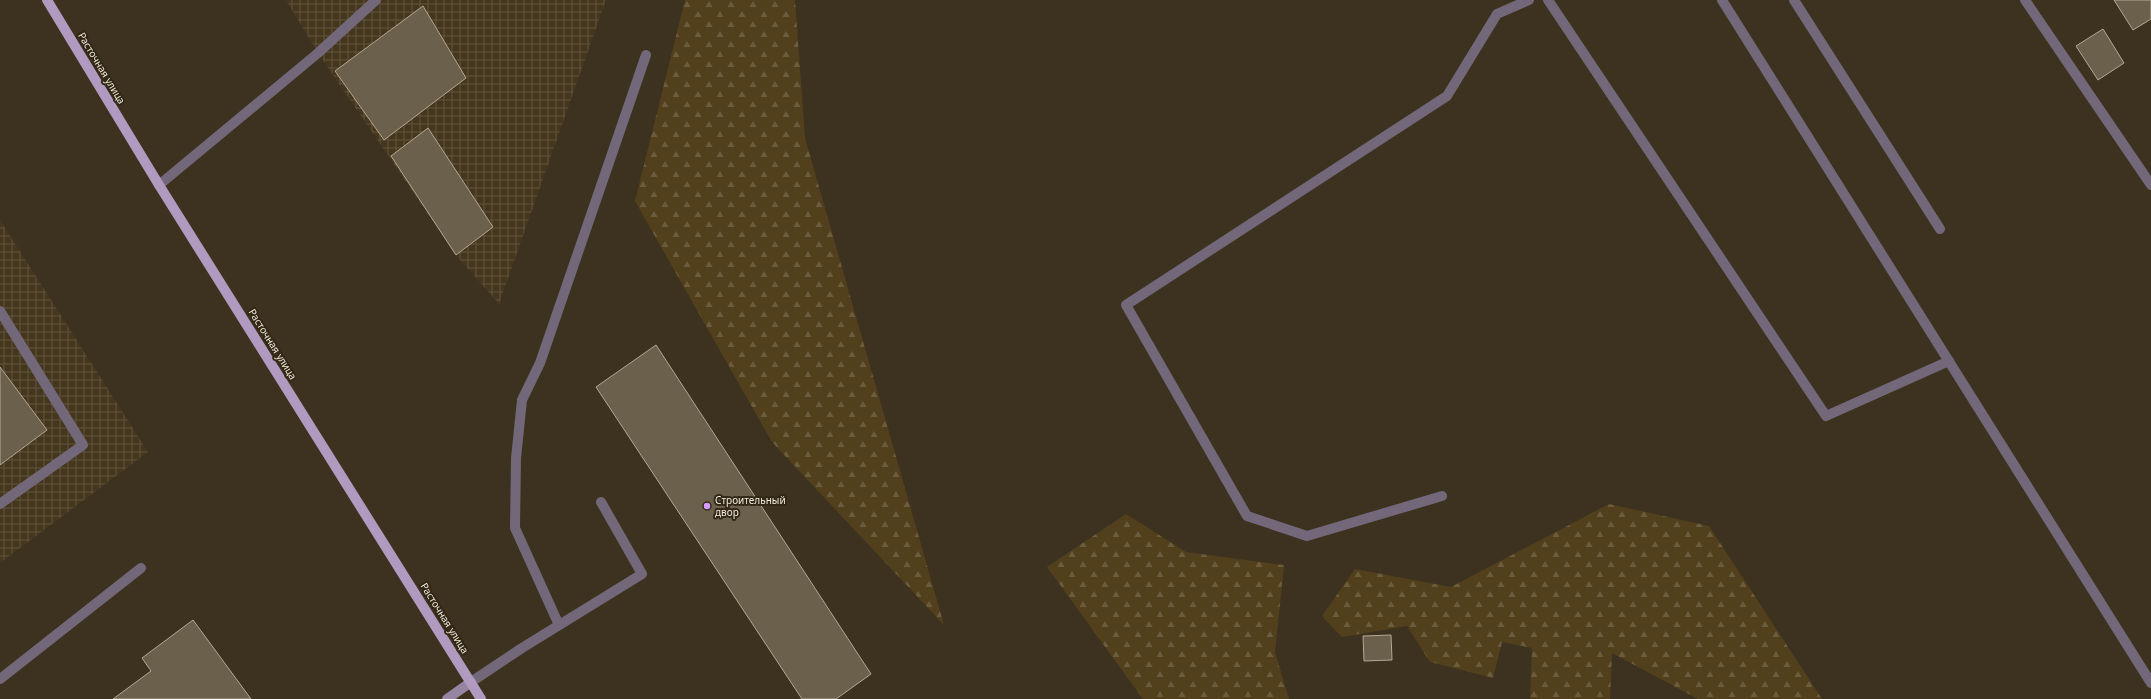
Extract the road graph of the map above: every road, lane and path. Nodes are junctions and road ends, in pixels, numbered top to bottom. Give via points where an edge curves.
1 (47, 0) edge
2 (376, 0) edge
3 (1529, 0) edge
4 (1548, 0) edge
5 (1722, 0) edge
6 (1794, 0) edge
7 (2025, 0) edge
8 (646, 55) dead end
9 (159, 185) junction
10 (2151, 185) edge
11 (1940, 230) dead end
12 (0, 311) edge
13 (1949, 361) junction
14 (1442, 496) dead end
15 (600, 502) dead end
16 (0, 504) edge
17 (141, 568) dead end
18 (559, 625) junction
19 (0, 678) edge
20 (471, 682) junction
21 (2151, 683) edge
22 (447, 699) edge
23 (481, 699) edge

1 - 9 main road, Расточная улица
2 - 9 lane via 318,53
3 - 14 lane via 1497,14 1447,96 1126,305 1247,516 1307,536
4 - 13 lane via 1826,416
5 - 13 lane
6 - 11 lane
7 - 10 lane
8 - 18 lane via 540,363 522,400 516,458 515,528
9 - 20 main road, Расточная улица
12 - 16 lane via 83,445
13 - 21 lane
15 - 18 lane via 642,574
17 - 19 lane
18 - 20 lane
20 - 22 street
20 - 23 main road, Расточная улица

